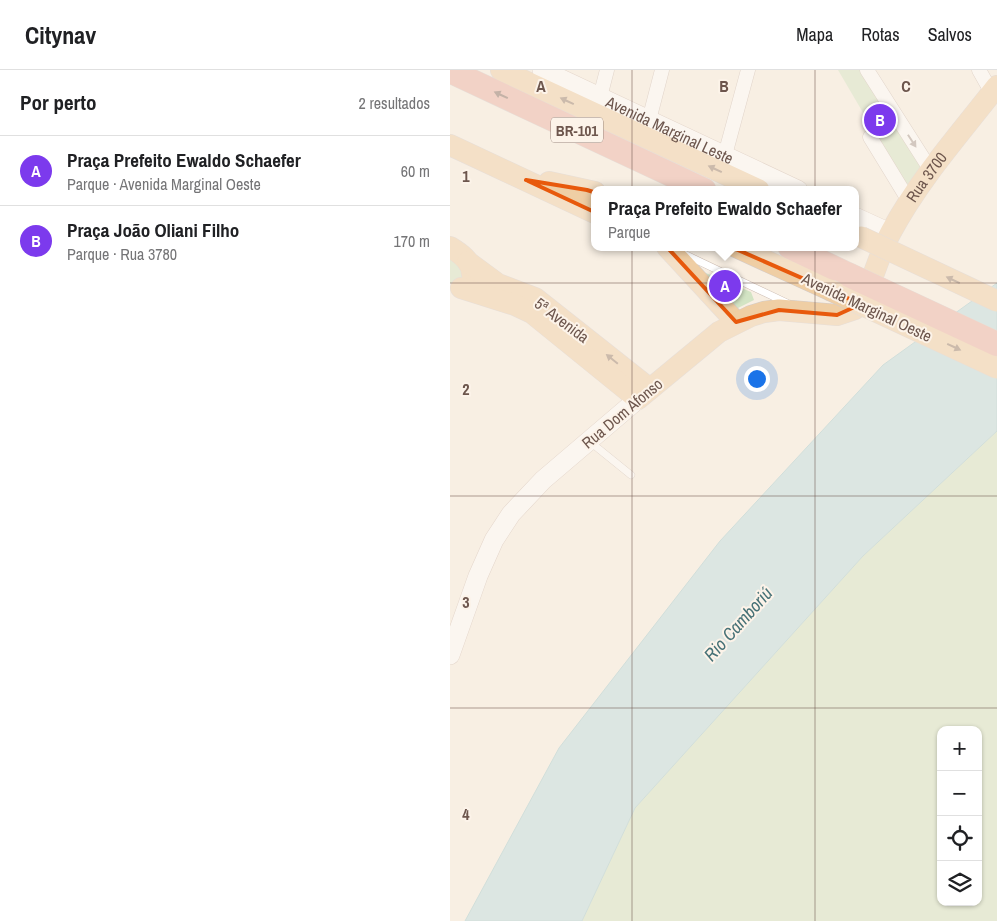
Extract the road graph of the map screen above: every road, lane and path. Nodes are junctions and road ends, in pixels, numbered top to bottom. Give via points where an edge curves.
1 (501, 70) edge
2 (542, 70) edge
3 (607, 70) edge
4 (662, 70) edge
5 (748, 70) edge
6 (867, 70) edge
7 (978, 70) edge
8 (450, 71) edge
9 (450, 88) edge
10 (995, 90) edge
11 (600, 97) junction
12 (649, 120) junction
13 (870, 137) dead end
14 (450, 145) edge
15 (724, 155) junction
16 (930, 169) junction
17 (526, 180) junction
18 (658, 186) edge
19 (695, 186) edge
20 (750, 186) edge
21 (790, 186) edge
22 (591, 191) edge
23 (909, 201) junction
24 (591, 211) edge
25 (859, 229) edge
26 (859, 230) edge
27 (890, 233) junction
28 (450, 247) edge
29 (672, 251) edge
30 (676, 251) edge
31 (745, 251) edge
32 (802, 251) edge
33 (832, 251) edge
34 (468, 262) junction
35 (859, 271) junction
36 (456, 288) edge
37 (997, 301) edge
38 (808, 313) junction
39 (736, 322) junction
40 (997, 327) edge
41 (997, 344) edge
42 (997, 368) edge
43 (644, 394) junction
44 (589, 441) junction
45 (631, 475) dead end
46 (450, 654) edge

20 -> 1 main road, Avenida Marginal Leste
2 - 11 main road, Avenida Marginal Leste
3 - 11 street
4 - 12 street
5 - 15 street
6 -> 16 street
7 - 10 street
19 -> 8 highway, BR-101
9 - 18 highway, BR-101
10 - 16 main road, Rua 3700
11 - 12 main road, Avenida Marginal Leste
12 - 15 main road, Avenida Marginal Leste
13 - 23 street
14 - 17 main road
15 - 21 main road, Avenida Marginal Leste
16 - 23 main road, Rua 3700
17 - 22 main road
17 - 24 main road
23 - 27 main road, Rua 3700
25 - 27 main road
37 -> 26 main road, bridge
27 - 35 main road, Rua 3700
28 - 34 main road, 5ª Avenida
29 - 39 main road
30 - 38 lane
31 -> 42 main road, Avenida Marginal Oeste, bridge
32 - 35 highway
33 - 35 highway
34 - 36 main road via 472,274 467,285
43 -> 34 main road, 5ª Avenida via 535,298 498,284
35 - 38 main road, Rua Dom Afonso via 862,303 855,309 837,315
35 - 40 highway
35 - 41 highway, bridge
36 - 43 main road, 5ª Avenida via 532,313
38 - 39 main road, Rua Dom Afonso via 779,310
39 - 43 main road, Rua Dom Afonso via 712,337
43 - 44 main road, Rua Dom Afonso
44 - 45 lane
44 - 46 main road, Rua Dom Afonso via 523,500 503,525 478,576

